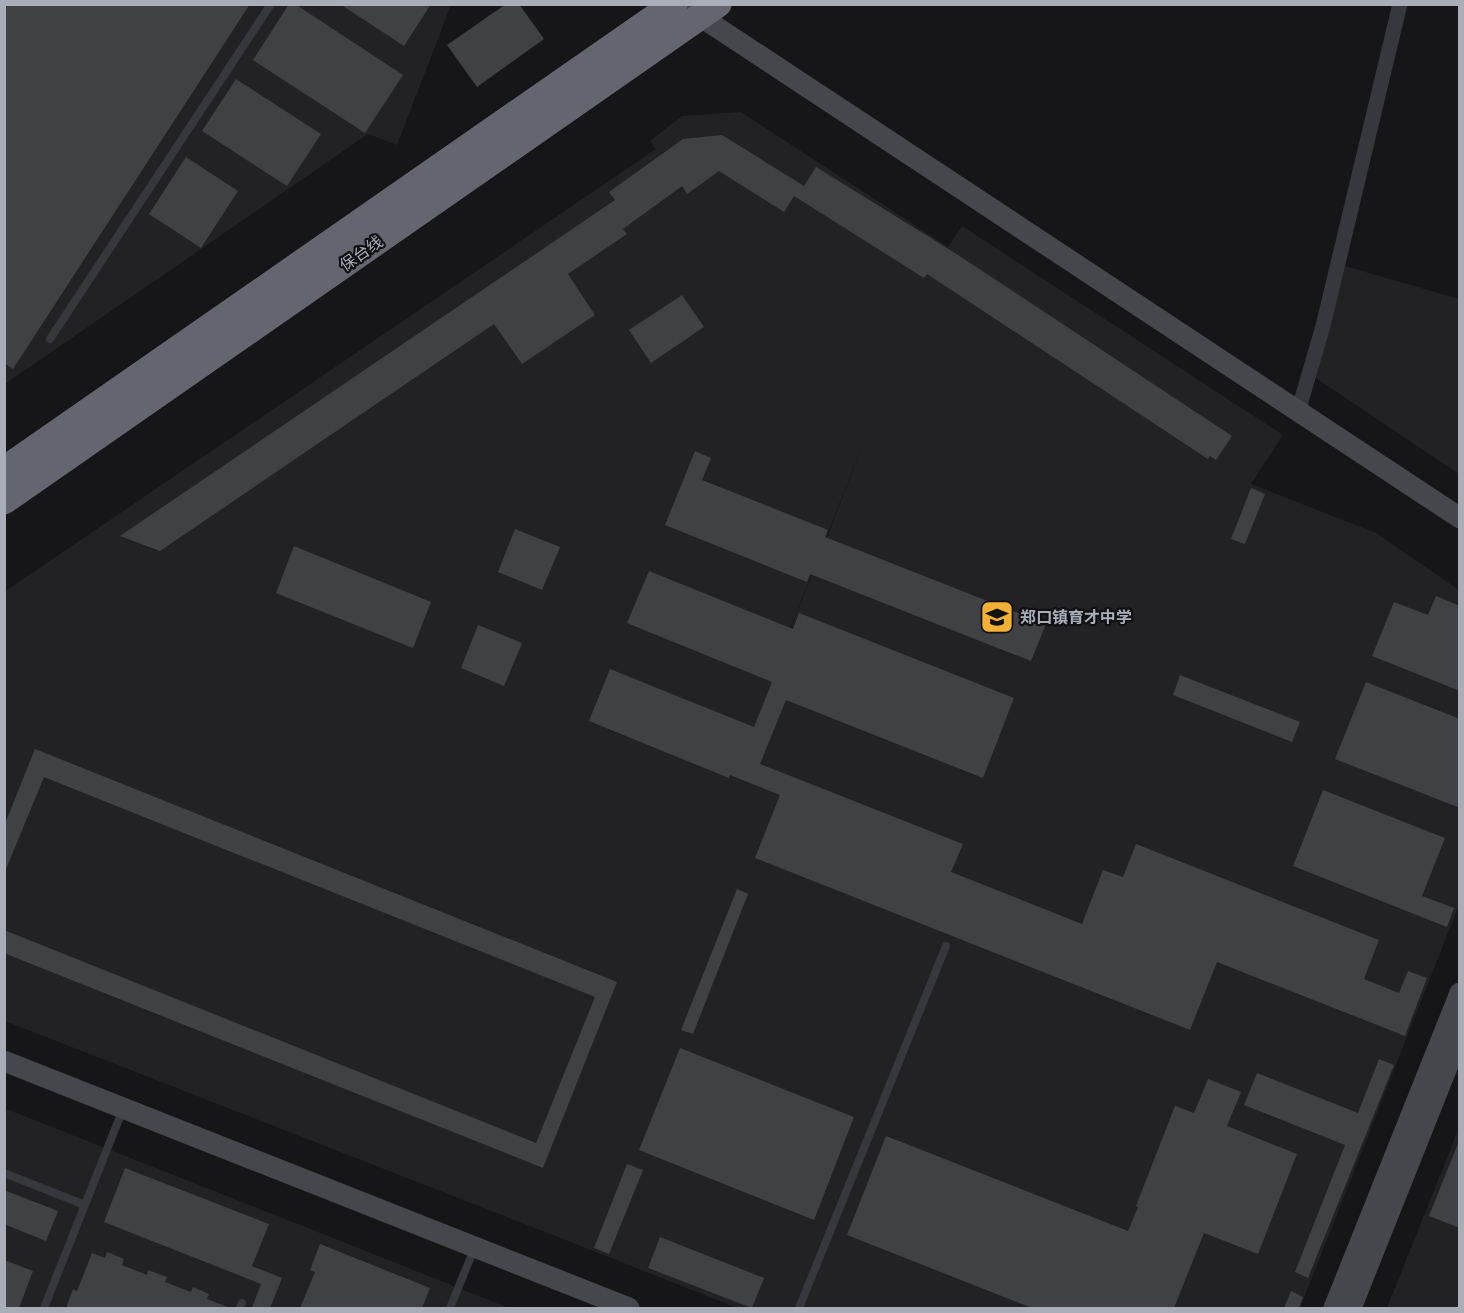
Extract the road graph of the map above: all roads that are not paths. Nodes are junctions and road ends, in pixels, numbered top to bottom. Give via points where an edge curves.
1 (271, 4) edge
2 (675, 4) edge
3 (1400, 4) edge
4 (701, 8) edge
5 (50, 339) dead end
6 (1298, 412) junction
7 (4, 470) edge
8 (4, 501) edge
9 (1460, 518) edge
10 (946, 946) dead end
11 (1460, 993) edge
12 (1460, 1035) edge
13 (4, 1061) edge
14 (124, 1108) junction
15 (4, 1173) edge
16 (85, 1205) junction
17 (474, 1247) junction
18 (44, 1308) edge
19 (450, 1308) edge
20 (629, 1308) edge
21 (799, 1308) edge
22 (1334, 1308) edge
23 (1351, 1308) edge

1 - 5 lane
2 - 7 highway, 保台线
3 - 6 street via 1323,326
4 - 6 street
4 - 8 highway, 保台线
6 - 9 street
10 - 21 lane
11 - 22 street
12 - 23 street
13 - 14 street
14 - 16 lane
14 - 17 street
15 - 16 lane
16 - 18 lane
17 - 19 lane
17 - 20 street

